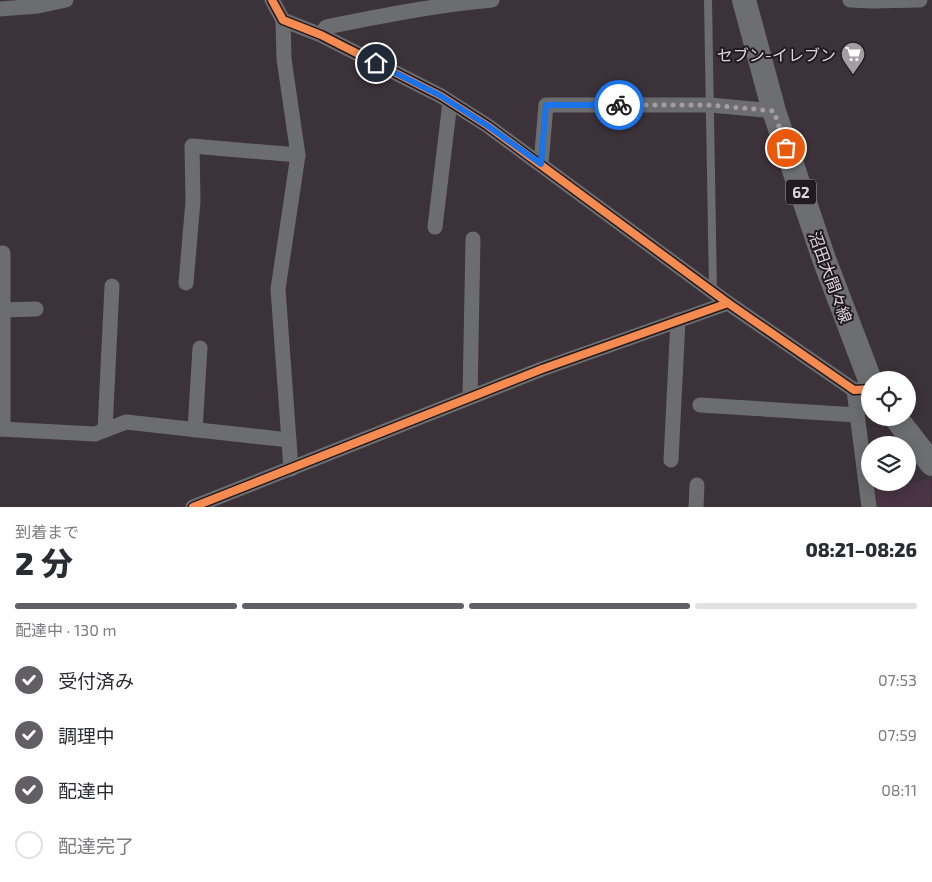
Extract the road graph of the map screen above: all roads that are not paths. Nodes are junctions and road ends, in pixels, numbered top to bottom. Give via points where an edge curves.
1 (66, 0) edge
2 (272, 0) edge
3 (492, 0) edge
4 (708, 0) edge
5 (744, 0) edge
6 (850, 0) edge
7 (920, 0) edge
8 (0, 9) edge
9 (283, 20) junction
10 (321, 35) junction
11 (450, 102) junction
12 (710, 105) junction
13 (774, 111) junction
14 (298, 155) junction
15 (541, 164) junction
16 (435, 227) dead end
17 (473, 239) dead end
18 (3, 253) dead end
19 (186, 283) dead end
20 (112, 286) dead end
21 (713, 291) junction
22 (728, 303) junction
23 (36, 309) dead end
24 (3, 310) junction
25 (678, 320) junction
26 (200, 348) dead end
27 (861, 382) edge
28 (861, 384) edge
29 (861, 391) edge
30 (470, 397) junction
31 (700, 406) dead end
32 (857, 415) junction
33 (902, 426) edge
34 (2, 429) edge
35 (105, 430) junction
36 (195, 430) junction
37 (289, 440) junction
38 (671, 460) dead end
39 (932, 464) edge
40 (291, 469) junction
41 (697, 485) dead end
42 (193, 507) edge
43 (696, 507) edge
44 (869, 507) edge

1 - 8 street
2 - 9 street
3 - 10 street via 345,24 326,28
4 - 12 lane
5 - 13 main road, 沼田大間々線 / 62
6 - 7 street
9 - 10 street
9 - 14 street via 284,59
10 - 11 street
11 - 15 street
11 - 16 street
12 - 13 street
12 - 15 street via 546,105
12 - 21 lane
13 - 27 main road, 沼田大間々線 / 62
14 - 19 street via 192,146 193,201
14 - 37 street via 278,289
15 - 21 street
17 - 30 street
18 - 24 street
20 - 35 street
21 - 22 street
22 - 25 street
22 - 28 street
23 - 24 street
24 - 34 street
25 - 30 street
25 - 38 street
26 - 36 street
29 - 32 street
30 - 40 street
31 - 32 street
32 - 44 street
33 - 39 main road
34 - 35 street via 95,434
35 - 36 street via 126,422
36 - 37 street
37 - 40 street
40 - 42 street
41 - 43 street

